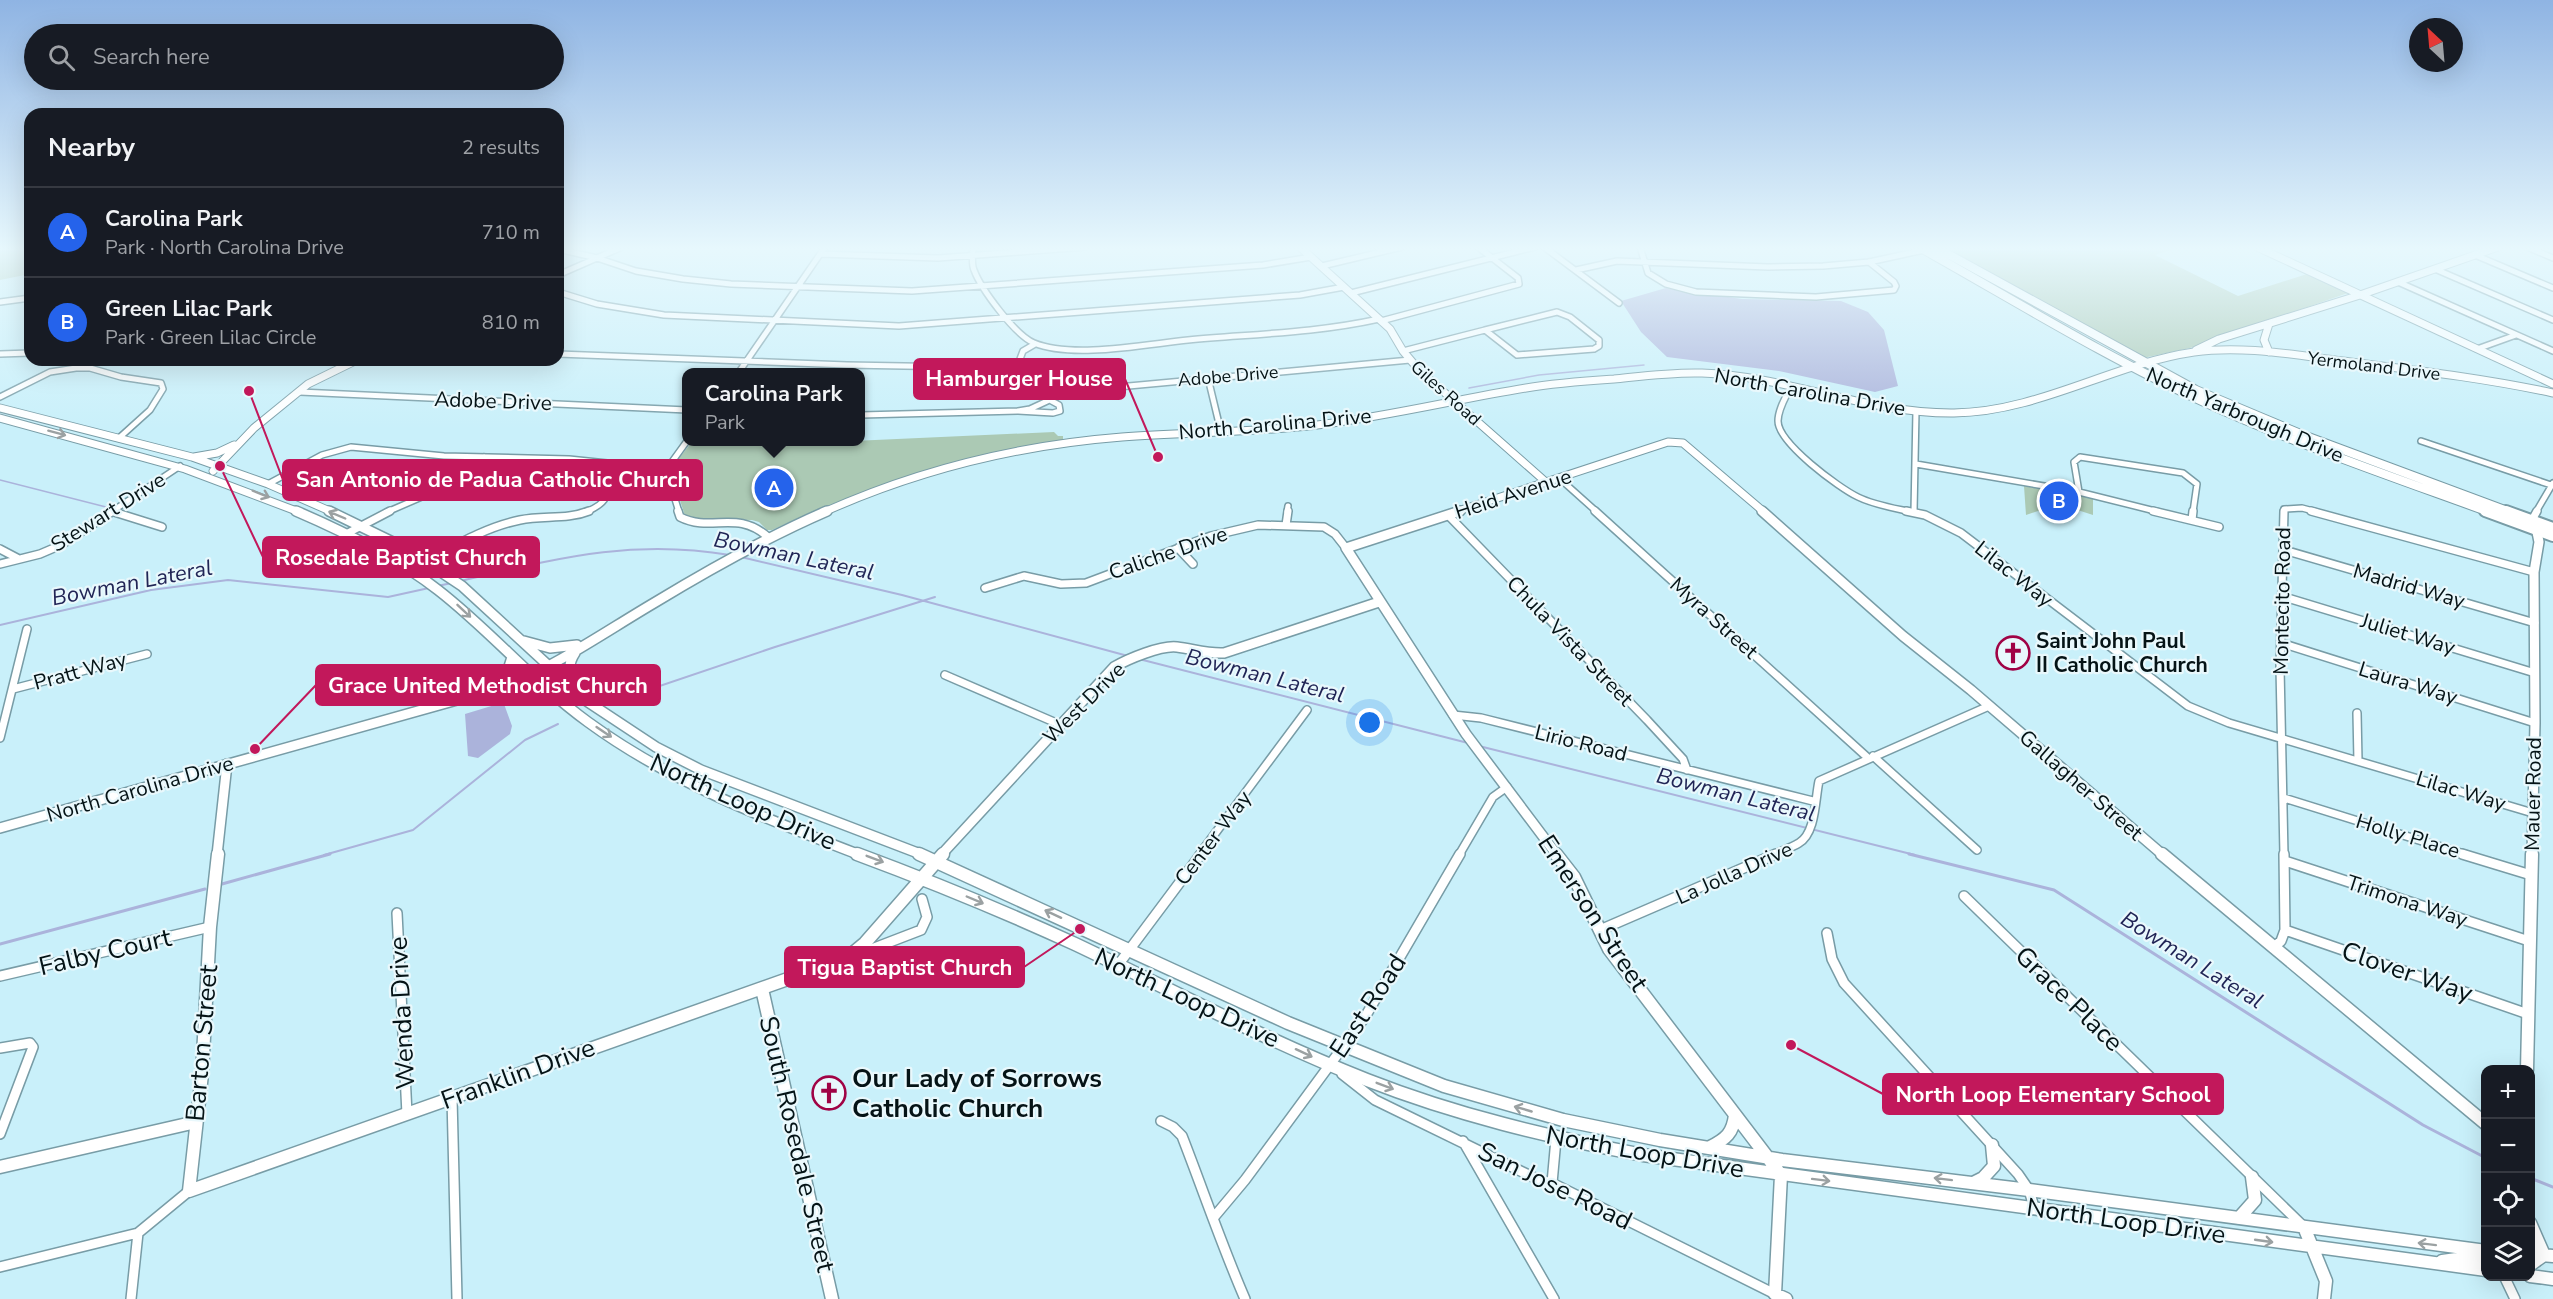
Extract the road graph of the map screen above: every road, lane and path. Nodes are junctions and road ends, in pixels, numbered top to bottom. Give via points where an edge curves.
1 (617, 308) edge
2 (785, 308) edge
3 (1000, 308) edge
4 (1146, 308) edge
5 (1366, 308) edge
6 (1428, 308) edge
7 (2028, 308) edge
8 (2044, 308) edge
9 (2320, 308) edge
10 (2387, 308) edge
11 (2455, 308) edge
12 (2525, 308) edge
13 (1008, 319) junction
14 (1380, 320) junction
15 (2553, 320) edge
16 (776, 321) junction
17 (2269, 324) junction
18 (1485, 330) junction
19 (2516, 335) junction
20 (1035, 344) junction
21 (2477, 349) junction
22 (1403, 351) junction
23 (2194, 351) junction
24 (2553, 351) edge
25 (2269, 352) junction
26 (24, 353) edge
27 (0, 354) edge
28 (564, 354) edge
29 (1410, 360) junction
30 (747, 362) junction
31 (2144, 363) junction
32 (344, 366) edge
33 (2133, 366) junction
34 (742, 368) edge
35 (1025, 368) junction
36 (2535, 376) junction
37 (1208, 378) junction
38 (2553, 384) edge
39 (1791, 386) junction
40 (2534, 389) junction
41 (300, 392) junction
42 (2553, 393) edge
43 (0, 397) edge
44 (1048, 399) junction
45 (1454, 401) junction
46 (0, 408) edge
47 (682, 410) edge
48 (2231, 410) junction
49 (1018, 411) junction
50 (1916, 411) junction
51 (865, 416) edge
52 (0, 418) edge
53 (1221, 432) junction
54 (119, 438) junction
55 (243, 438) junction
56 (2421, 441) dead end
57 (1680, 442) joint
58 (683, 446) edge
59 (484, 457) junction
60 (192, 458) junction
61 (603, 464) junction
62 (1916, 464) junction
63 (180, 466) junction
64 (217, 468) junction
65 (655, 468) dead end
66 (205, 475) junction
67 (1559, 478) junction
68 (1547, 483) junction
69 (268, 484) junction
70 (2552, 484) edge
71 (2079, 492) junction
72 (1288, 506) dead end
73 (114, 512) junction
74 (1914, 512) junction
75 (1448, 515) junction
76 (2192, 520) junction
77 (2532, 520) junction
78 (362, 525) junction
79 (1286, 525) junction
80 (162, 527) dead end
81 (2219, 527) dead end
82 (2553, 528) edge
83 (2539, 531) junction
84 (346, 534) junction
85 (768, 537) junction
86 (2553, 537) edge
87 (1178, 548) junction
88 (1346, 548) junction
89 (0, 549) edge
90 (2284, 550) junction
91 (19, 559) junction
92 (426, 561) junction
93 (0, 564) edge
94 (1193, 564) dead end
95 (2534, 572) junction
96 (985, 588) dead end
97 (2281, 596) junction
98 (1379, 602) junction
99 (2535, 623) junction
100 (27, 629) dead end
101 (594, 639) junction
102 (522, 640) junction
103 (2281, 643) junction
104 (579, 649) junction
105 (147, 654) dead end
106 (512, 657) junction
107 (549, 667) junction
108 (2535, 673) junction
109 (945, 675) dead end
110 (531, 676) junction
111 (13, 689) junction
112 (488, 692) junction
113 (577, 692) junction
114 (478, 695) junction
115 (557, 698) junction
116 (1989, 705) junction
117 (1307, 710) dead end
118 (2357, 713) dead end
119 (1453, 715) junction
120 (2535, 723) junction
121 (1061, 725) junction
122 (0, 738) edge
123 (2281, 738) junction
124 (656, 747) junction
125 (641, 757) junction
126 (1871, 757) junction
127 (2358, 760) junction
128 (227, 764) junction
129 (1687, 770) junction
130 (1507, 787) junction
131 (2284, 798) junction
132 (1813, 801) junction
133 (2533, 813) junction
134 (0, 828) edge
135 (1977, 850) dead end
136 (936, 861) junction
137 (2284, 861) junction
138 (2531, 875) junction
139 (921, 877) junction
140 (1964, 896) dead end
141 (922, 899) dead end
142 (397, 913) dead end
143 (210, 927) junction
144 (1600, 930) junction
145 (2285, 930) junction
146 (1827, 933) dead end
147 (2529, 941) junction
148 (2274, 947) junction
149 (1131, 949) junction
150 (848, 958) junction
151 (1118, 965) junction
152 (0, 976) edge
153 (762, 989) junction
154 (2528, 1014) junction
155 (1346, 1046) junction
156 (0, 1048) edge
157 (1330, 1065) junction
158 (2527, 1065) edge
159 (452, 1098) junction
160 (407, 1114) junction
161 (1735, 1115) junction
162 (2481, 1120) edge
163 (1161, 1121) dead end
164 (196, 1122) junction
165 (0, 1134) edge
166 (1556, 1139) junction
167 (1463, 1142) junction
168 (1992, 1145) junction
169 (1710, 1148) junction
170 (1766, 1156) junction
171 (0, 1167) edge
172 (1781, 1175) junction
173 (2252, 1176) junction
174 (1973, 1183) junction
175 (1552, 1184) junction
176 (2029, 1190) junction
177 (189, 1191) junction
178 (2034, 1208) junction
179 (1214, 1217) junction
180 (2239, 1218) junction
181 (2304, 1227) junction
182 (2532, 1227) edge
183 (138, 1233) junction
184 (2313, 1248) junction
185 (2481, 1250) edge
186 (2542, 1255) edge
187 (2481, 1260) edge
188 (2428, 1263) junction
189 (0, 1267) edge
190 (2481, 1269) edge
191 (2535, 1277) edge
192 (2553, 1279) edge
193 (2506, 1281) edge
194 (1780, 1296) edge
195 (131, 1299) edge
196 (457, 1299) edge
197 (832, 1299) edge
198 (1245, 1299) edge
199 (1554, 1299) edge
200 (2325, 1299) edge
201 (2515, 1299) edge

1 - 16 street
2 - 16 street
3 - 13 street
4 - 13 street
5 - 14 main road, Giles Road
6 - 14 street
7 - 33 main road, North Yarbrough Drive
8 - 31 main road, North Yarbrough Drive
9 - 17 main road
10 - 21 main road
11 - 19 street
12 - 15 street
13 - 16 street via 899,326
13 - 20 street via 1023,337
14 - 20 street via 1333,328 1105,347
14 - 22 main road, Giles Road
16 - 30 street
17 - 23 main road
17 - 25 main road via 2264,340
18 - 18 street via 1560,312 1601,344 1594,349 1516,355
18 - 22 street
19 - 21 street
19 - 24 street
20 - 35 street via 1020,356
21 - 36 main road
22 - 29 main road, Giles Road
23 - 25 main road, Yermoland Drive
23 - 31 main road, North Carolina Drive
25 - 40 main road, Yermoland Drive
26 - 27 street
28 - 30 street
29 - 37 street, Adobe Drive
29 - 45 main road, Giles Road
30 - 34 street
30 - 35 street
31 - 33 main road, North Carolina Drive
31 - 48 main road, North Yarbrough Drive
32 - 41 main road
33 - 48 main road, North Yarbrough Drive
33 - 50 main road, North Carolina Drive via 2018,405 1958,413
35 - 44 street
36 - 38 main road
36 - 40 street via 2544,385
37 - 44 street, Adobe Drive via 1107,388
37 - 53 street
39 - 45 main road, North Carolina Drive via 1723,374 1671,374 1550,385
39 - 50 main road, North Carolina Drive
39 - 74 street, Lilac Way via 1778,422 1792,447 1851,493
40 - 42 main road, Yermoland Drive
41 - 47 street, Adobe Drive
41 - 55 main road
43 - 54 street via 61,368 98,370 161,383 160,395
44 - 49 street, Adobe Drive
44 - 49 street, Adobe Drive via 1059,405 1060,411
45 - 53 main road, North Carolina Drive via 1326,424
45 - 68 main road, Giles Road
46 - 54 main road, North Loop Drive
48 - 77 main road, North Yarbrough Drive
48 - 83 main road, North Yarbrough Drive via 2286,437
49 - 51 street, Adobe Drive
50 - 62 street
52 -> 63 main road, North Loop Drive
53 - 85 main road, North Carolina Drive via 1089,440 984,459 879,490
54 - 60 main road, North Loop Drive
55 - 60 main road via 218,453
55 - 64 main road
56 - 70 street
57 - 67 main road, Heid Avenue via 1668,442
57 - 116 main road, Gallagher Street via 1903,636
58 - 85 street via 666,470 680,517 691,522 745,523 758,527
59 - 61 street
59 - 69 street via 351,447 322,455
59 - 78 street via 469,474 447,488
60 - 64 main road, North Loop Drive
61 - 65 street
61 - 92 street via 609,490 593,508 574,515 506,523
62 - 71 street
62 - 74 street
63 - 66 main road, North Loop Drive
63 - 73 street, Stewart Drive
64 - 66 main road
64 - 69 main road, North Loop Drive
66 -> 84 main road, North Loop Drive via 258,493
67 - 68 main road, Heid Avenue
67 - 126 street, Myra Street
68 - 75 main road, Heid Avenue
78 -> 69 main road, North Loop Drive
70 - 77 street
71 - 76 street
71 - 76 street via 2074,462 2080,457 2179,472 2197,484
72 - 79 street
73 - 80 street
73 - 91 street, Stewart Drive via 61,545
74 - 123 street, Lilac Way via 1967,538 2188,706
75 - 88 main road, Heid Avenue
75 - 129 street, Chula Vista Street via 1683,759
76 - 81 street
77 - 82 main road, North Yarbrough Drive
77 - 83 main road
78 - 84 street
78 - 92 main road, North Loop Drive
79 - 87 street, Caliche Drive via 1245,527
79 - 88 street, Caliche Drive via 1324,527
83 - 86 main road, North Yarbrough Drive
83 - 95 main road, Mauer Road
84 -> 106 main road, North Loop Drive via 426,581 458,605
85 - 101 main road, North Carolina Drive
87 - 94 street
87 - 96 street, Caliche Drive via 1086,583 1061,584 1024,576
88 - 98 main road, Emerson Street
89 - 91 street
90 - 95 street, Montecito Road via 2284,511 2296,507
90 - 97 street, Montecito Road
90 - 99 street, Madrid Way
91 - 93 street, Stewart Drive
92 - 102 main road, North Loop Drive via 465,588
95 - 99 main road, Mauer Road
97 - 103 street, Montecito Road
97 - 108 street, Juliet Way
98 - 119 main road, Emerson Street
98 - 121 main road, West Drive via 1224,653 1174,646 1128,659 1114,667
99 - 108 main road, Mauer Road
100 - 111 street
101 - 102 main road via 558,650
101 - 104 main road, North Carolina Drive
102 - 107 main road, North Loop Drive
103 - 120 street, Laura Way
103 - 123 street, Montecito Road
104 - 107 main road, North Carolina Drive
104 - 113 main road via 568,665
105 - 111 street, Pratt Way
106 - 110 main road, North Loop Drive
106 - 112 main road via 506,676
107 - 110 main road, North Carolina Drive
107 - 113 main road, North Loop Drive
108 - 120 main road, Mauer Road
109 - 121 street
110 - 112 main road, North Carolina Drive
110 - 115 main road, North Loop Drive
111 - 122 street
112 - 114 main road, North Carolina Drive
113 - 124 main road, North Loop Drive
114 - 115 main road via 522,690
114 - 128 main road, North Carolina Drive
115 -> 125 main road, North Loop Drive
116 - 126 street, La Jolla Drive
116 - 148 main road, Gallagher Street
117 - 149 street, Center Way
118 - 127 street
119 - 129 street, Lirio Road via 1481,718
119 - 130 main road, Emerson Street
120 - 133 main road, Mauer Road
121 - 136 main road, West Drive
123 - 127 street, Lilac Way
123 - 131 street, Montecito Road
124 - 125 main road
124 - 136 main road, North Loop Drive via 700,770
125 -> 139 main road, North Loop Drive via 773,820
126 - 132 street, La Jolla Drive via 1819,781
126 - 135 street, Myra Street
127 - 133 street, Lilac Way
128 - 134 main road, North Carolina Drive
128 - 143 main road, Barton Street
129 - 132 street, Lirio Road
130 - 144 main road, Emerson Street via 1574,877
130 - 155 street, East Road via 1493,796
131 - 137 street, Montecito Road
131 - 138 street, Holly Place
132 - 144 street, La Jolla Drive via 1809,832 1800,843
133 - 138 main road, Mauer Road
136 - 139 main road, Franklin Drive
149 -> 136 main road, North Loop Drive
137 - 145 street, Montecito Road
137 - 147 street, Trimona Way
138 - 147 main road, Mauer Road
139 - 150 main road, Franklin Drive
139 -> 151 main road, North Loop Drive
140 - 173 street, Grace Place
141 - 150 street, Franklin Drive via 927,917 921,930
142 - 160 street, Wenda Drive
143 - 152 street, Falby Court
143 - 164 main road, Barton Street
144 - 161 main road, Emerson Street via 1610,949
145 - 148 street
145 - 154 street, Clover Way
146 - 168 street via 1830,956 1844,983
147 - 154 main road, Mauer Road
148 - 162 main road, Gallagher Street
149 - 151 street, Center Way
149 - 155 main road, North Loop Drive
150 - 153 main road, Franklin Drive
151 -> 157 main road, North Loop Drive
153 - 159 main road, Franklin Drive
153 - 197 main road, South Rosedale Street
154 - 158 main road, Mauer Road
155 - 157 street, East Road
169 -> 155 main road, North Loop Drive via 1563,1120 1444,1086
156 - 165 street via 25,1042 33,1047
157 -> 166 main road, North Loop Drive via 1424,1101
157 - 167 street, San Jose Road via 1375,1100
157 - 179 street, East Road
159 - 160 main road, Franklin Drive
159 - 196 street
160 - 177 main road, Franklin Drive
161 - 169 main road via 1728,1138
161 - 170 main road, Emerson Street
163 - 179 street via 1180,1133
164 - 171 main road
164 - 177 main road, Barton Street
166 - 172 main road, North Loop Drive
166 - 175 street
167 - 175 street, San Jose Road
167 - 199 street
168 - 174 main road via 1994,1166
168 - 176 street
169 - 170 main road, North Loop Drive
170 - 172 main road, Emerson Street
174 -> 170 main road, North Loop Drive
172 -> 178 main road, North Loop Drive
172 - 194 main road
173 - 180 main road via 2257,1197
173 - 181 street, Grace Place
174 - 176 main road, North Loop Drive
175 - 194 street, San Jose Road
176 - 178 street
176 - 180 main road, North Loop Drive
177 - 183 street
178 -> 184 main road, North Loop Drive
179 - 198 street
180 - 181 main road, North Loop Drive
181 - 184 main road
185 -> 181 main road, North Loop Drive
182 - 186 main road
183 - 189 street
183 - 195 street
184 - 188 main road, North Loop Drive
184 - 200 main road via 2326,1281
187 - 188 main road via 2464,1258
188 - 190 main road, North Loop Drive
191 - 192 main road
193 - 201 street

